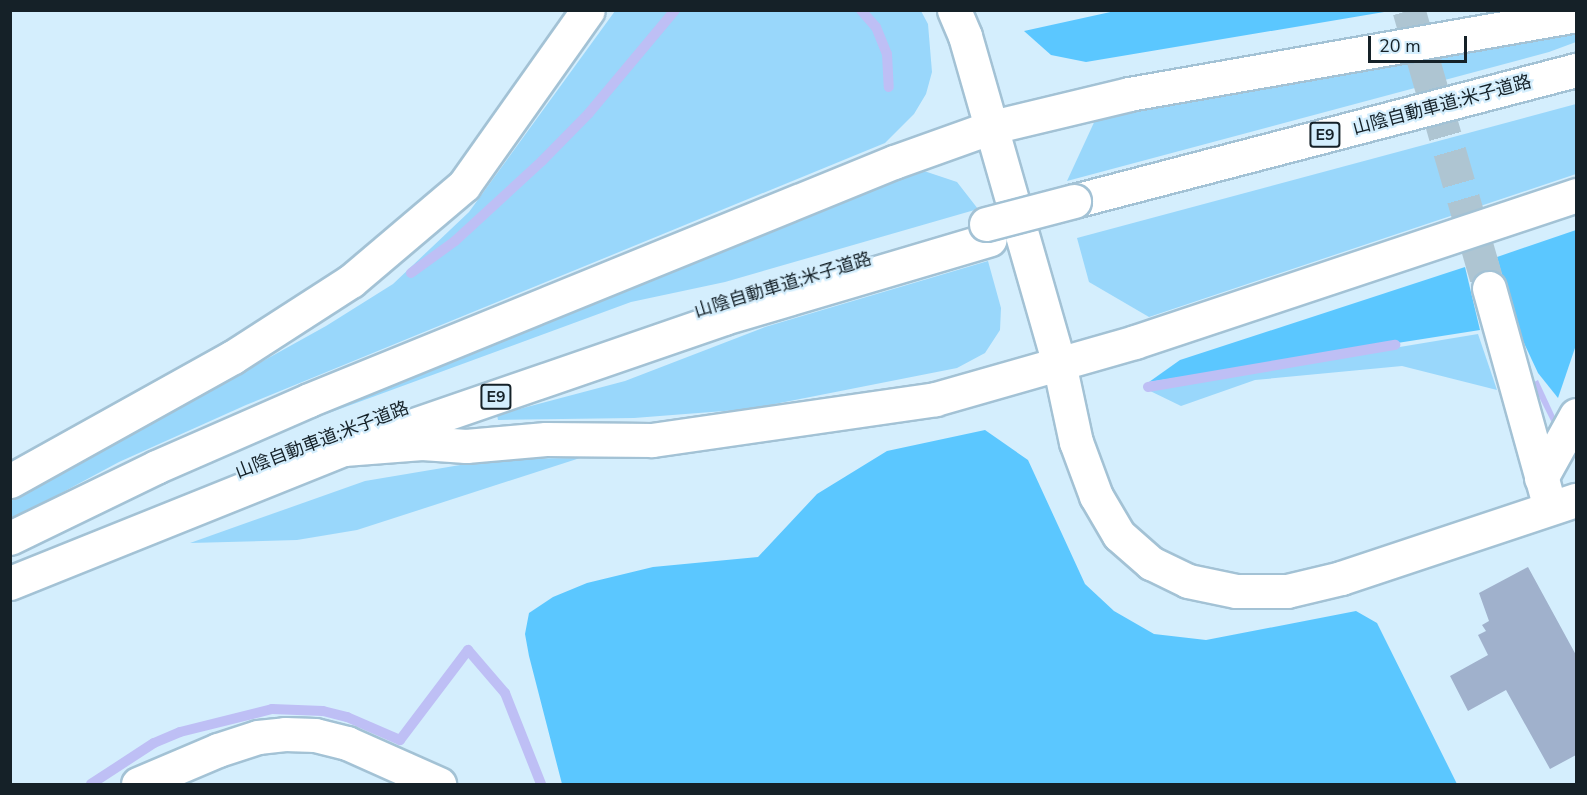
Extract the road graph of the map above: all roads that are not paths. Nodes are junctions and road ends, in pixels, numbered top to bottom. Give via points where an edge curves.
1 (588, 10) edge
2 (954, 10) edge
3 (1576, 15) edge
4 (1576, 70) edge
5 (1576, 89) edge
6 (992, 127) junction
7 (1576, 195) edge
8 (1076, 209) junction
9 (988, 232) junction
10 (1489, 288) tunnel mouth
11 (1059, 363) junction
12 (1571, 426) edge
13 (344, 449) junction
14 (10, 481) edge
15 (1556, 495) edge
16 (10, 538) edge
17 (10, 567) edge
18 (10, 584) edge
19 (138, 784) edge
20 (439, 784) edge

1 - 14 main road via 464,185 351,281 233,357
2 - 6 main road
3 - 6 main road via 1129,94
4 - 8 main road, 山陰自動車道;米子道路 / E9
5 - 8 main road, 山陰自動車道;米子道路 / E9
6 - 11 main road
6 - 16 main road via 894,162 309,400 156,467
7 - 11 main road via 1135,342
8 - 9 main road, 山陰自動車道;米子道路 / E9, bridge
9 - 13 main road, 山陰自動車道;米子道路 / E9
9 - 17 main road, 山陰自動車道;米子道路 / E9 via 719,303 338,432
10 - 15 main road
11 - 13 main road via 935,399 738,431 652,440 546,439 466,446 422,443
11 - 15 main road via 1076,442 1096,496 1113,525 1151,563 1188,581 1236,591 1287,591 1341,578
12 - 15 main road
13 - 18 main road, 山陰自動車道;米子道路 / E9
19 - 20 main road via 218,750 258,737 285,734 315,735 346,743

